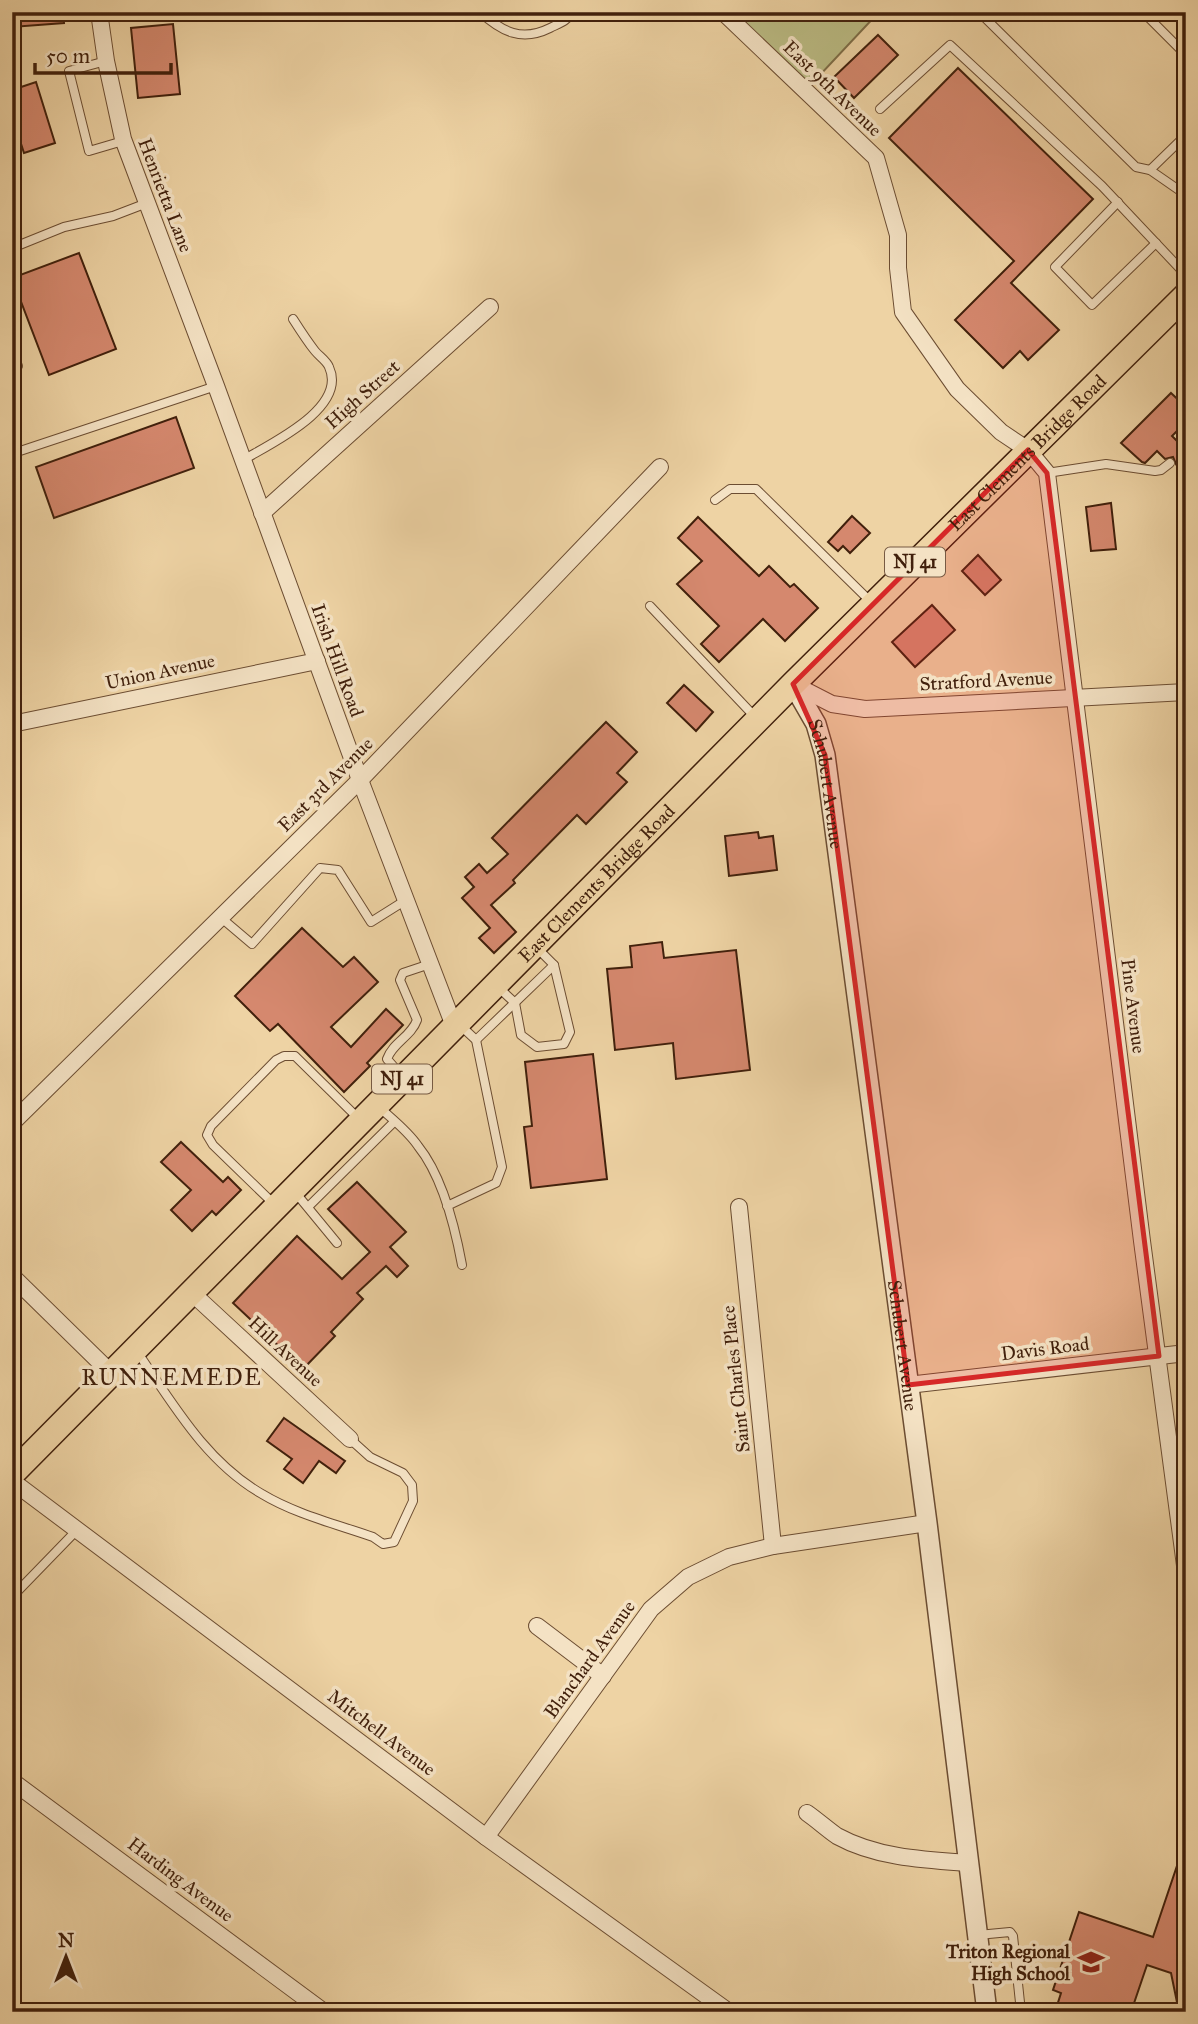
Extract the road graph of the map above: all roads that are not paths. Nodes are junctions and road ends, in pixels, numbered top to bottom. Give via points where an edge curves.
1 (99, 12) edge
2 (480, 12) edge
3 (573, 12) edge
4 (723, 12) edge
5 (979, 12) edge
6 (1143, 12) edge
7 (1186, 55) edge
8 (106, 61) junction
9 (880, 109) dead end
10 (1186, 135) edge
11 (123, 141) junction
12 (1150, 170) junction
13 (1186, 195) edge
14 (1118, 202) junction
15 (147, 203) junction
16 (1156, 243) junction
17 (12, 248) edge
18 (1186, 275) edge
19 (1182, 306) edge
20 (490, 307) dead end
21 (293, 319) dead end
22 (12, 351) edge
23 (18, 366) dead end
24 (216, 386) junction
25 (1028, 450) junction
26 (20, 451) dead end
27 (243, 460) junction
28 (1170, 463) dead end
29 (660, 467) dead end
30 (1047, 473) junction
31 (715, 500) dead end
32 (262, 513) junction
33 (874, 604) junction
34 (649, 606) dead end
35 (317, 660) junction
36 (793, 684) junction
37 (1186, 692) edge
38 (1074, 696) junction
39 (758, 720) junction
40 (12, 724) edge
41 (360, 780) junction
42 (406, 900) junction
43 (219, 916) junction
44 (534, 945) junction
45 (430, 964) junction
46 (554, 965) junction
47 (495, 984) junction
48 (515, 1003) junction
49 (455, 1024) junction
50 (476, 1040) junction
51 (403, 1077) junction
52 (377, 1116) junction
53 (12, 1123) edge
54 (293, 1201) junction
55 (447, 1206) junction
56 (739, 1207) dead end
57 (337, 1243) dead end
58 (462, 1265) dead end
59 (12, 1276) edge
60 (192, 1293) junction
61 (136, 1350) junction
62 (1186, 1353) edge
63 (1158, 1356) junction
64 (113, 1374) junction
65 (908, 1385) junction
66 (350, 1439) joint
67 (12, 1474) edge
68 (12, 1481) edge
69 (927, 1523) junction
70 (77, 1530) junction
71 (773, 1546) junction
72 (1186, 1573) edge
73 (12, 1597) edge
74 (537, 1626) dead end
75 (603, 1676) junction
76 (12, 1781) edge
77 (807, 1813) dead end
78 (486, 1837) junction
79 (970, 1863) junction
80 (978, 1935) junction
81 (324, 2012) edge
82 (729, 2012) edge
83 (987, 2012) edge
84 (1021, 2012) edge

1 - 8 street, Henrietta Lane
2 - 3 lane via 512,33 536,35
4 - 25 street, East 9th Avenue via 876,158 898,235 903,312 957,389 1001,432
5 - 12 lane via 1136,167
6 - 7 lane
8 - 11 street, Henrietta Lane
8 - 11 lane via 69,71 89,151
9 - 14 lane via 950,45
10 - 12 lane
11 - 15 street, Henrietta Lane
12 - 13 lane
14 - 16 lane
14 - 16 lane via 1055,268 1092,305
15 - 17 lane
15 - 24 street, Henrietta Lane
16 - 18 lane
19 - 25 main road, East Clements Bridge Road / NJ 41
20 - 32 street, High Street
21 - 27 lane via 329,366 332,382 327,401 284,436
22 - 23 lane
24 - 26 lane
24 - 27 street, Irish Hill Road
25 - 30 street
25 - 33 main road, East Clements Bridge Road / NJ 41
27 - 32 street, Irish Hill Road
28 - 30 lane via 1155,471 1106,464
29 - 41 street, East 3rd Avenue
30 - 38 street, Pine Avenue
31 - 33 lane via 730,489 756,489
32 - 35 street, Irish Hill Road
33 - 36 main road, East Clements Bridge Road / NJ 41
34 - 39 lane
35 - 40 street, Union Avenue
35 - 41 street, Irish Hill Road
36 - 38 street, Stratford Avenue via 832,704 865,709
36 - 39 main road, East Clements Bridge Road / NJ 41
36 - 65 street, Schubert Avenue via 816,724 825,755
37 - 38 street, Stratford Avenue
38 - 63 street, Pine Avenue
39 - 44 main road, East Clements Bridge Road / NJ 41
41 - 42 street, Irish Hill Road
41 - 43 street, East 3rd Avenue
42 - 43 lane via 371,922 338,870 320,868 252,944
42 - 45 street, Irish Hill Road
43 - 53 street, East 3rd Avenue
44 - 46 lane
44 - 47 main road, East Clements Bridge Road / NJ 41
45 - 49 street, Irish Hill Road
45 - 51 lane via 403,973 400,980 416,1020 413,1030 390,1050 387,1059
46 - 48 lane
46 - 48 lane via 570,1032 564,1044 537,1048 521,1035
47 - 48 lane
47 - 49 main road, East Clements Bridge Road / NJ 41
48 - 50 lane
49 - 50 lane
49 - 51 main road, East Clements Bridge Road / NJ 41
50 - 55 lane via 502,1167 496,1183
51 - 52 main road, East Clements Bridge Road / NJ 41
52 - 54 main road, East Clements Bridge Road / NJ 41
52 - 54 lane
52 - 54 lane via 295,1056 276,1060 207,1135 213,1145
52 - 55 lane via 419,1146
54 - 57 lane
54 - 60 main road, East Clements Bridge Road / NJ 41
55 - 58 lane
56 - 71 street, Saint Charles Place
59 - 64 street
60 - 61 main road, East Clements Bridge Road / NJ 41
60 - 66 street, Hill Avenue
61 - 64 main road, East Clements Bridge Road / NJ 41
61 - 66 lane via 209,1453 261,1494 383,1544 394,1542 413,1501 412,1485 403,1473 370,1457
62 - 63 street, Davis Road
63 - 65 street, Davis Road
63 - 72 street, Pine Avenue
64 - 67 main road, East Clements Bridge Road / NJ 41
65 - 69 street, Schubert Avenue
68 - 70 street, Mitchell Avenue
69 - 71 street, Blanchard Avenue
69 - 79 street, Schubert Avenue
70 - 73 lane
70 - 78 street, Mitchell Avenue
71 - 75 street, Blanchard Avenue via 729,1557 688,1577 651,1609
74 - 75 street
75 - 78 street, Blanchard Avenue
76 - 81 street, Harding Avenue
77 - 79 street via 837,1836 873,1851
78 - 82 street, Mitchell Avenue
79 - 80 street, Schubert Avenue
80 - 83 street, Schubert Avenue
80 - 84 lane via 1010,1931 1013,1936

